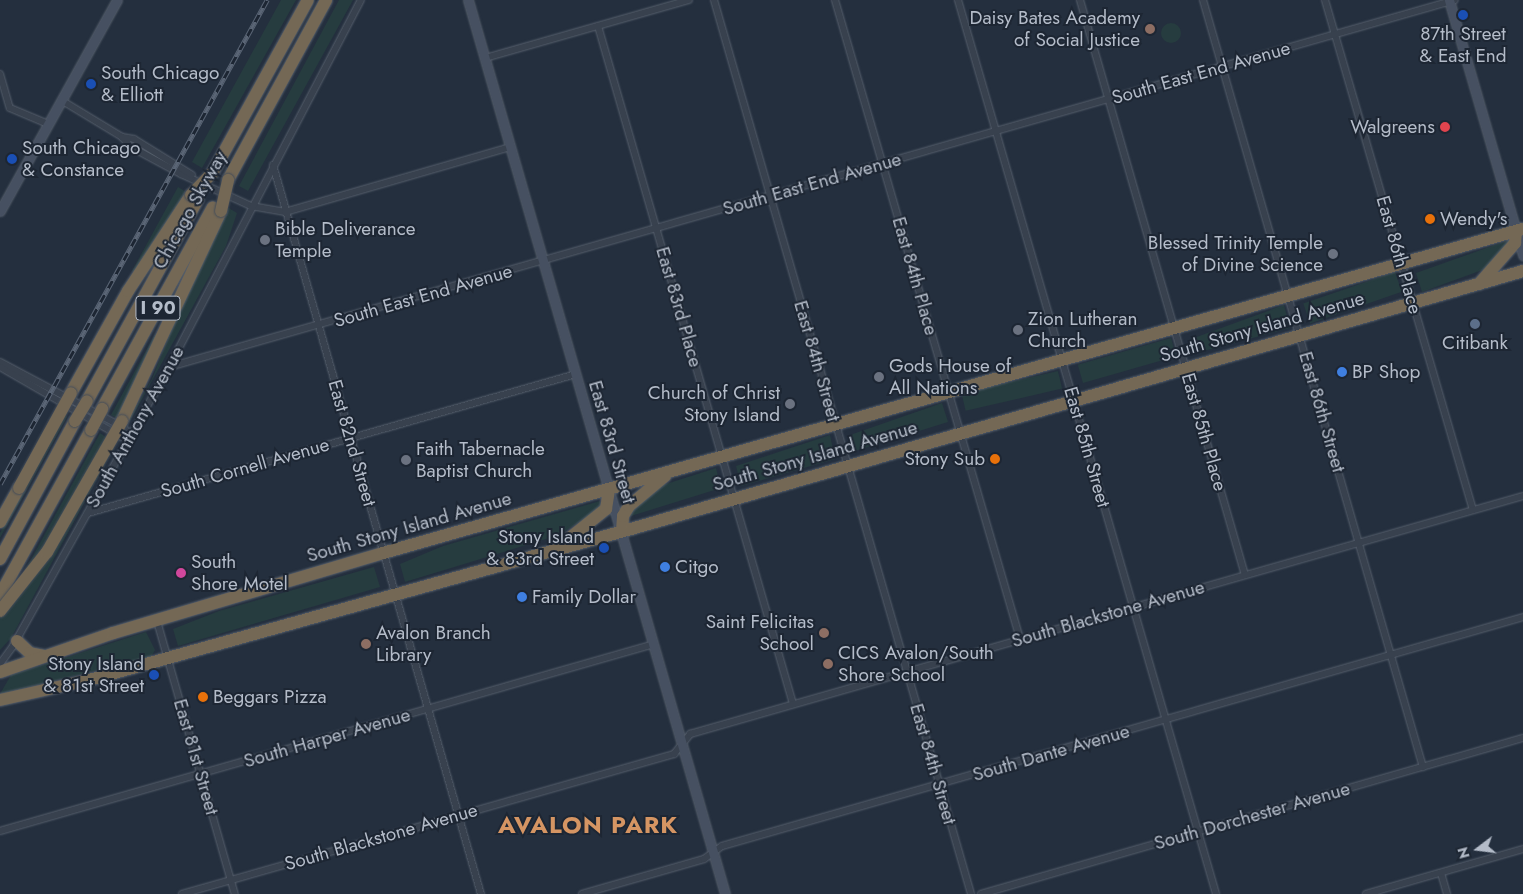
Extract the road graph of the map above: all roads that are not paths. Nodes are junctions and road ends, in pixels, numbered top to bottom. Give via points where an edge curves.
1 (117, 0) edge
2 (308, 0) edge
3 (326, 0) edge
4 (361, 0) edge
5 (468, 0) edge
6 (689, 0) edge
7 (714, 0) edge
8 (835, 0) edge
9 (958, 0) edge
10 (1080, 0) edge
11 (1203, 0) edge
12 (1325, 0) edge
13 (1451, 0) edge
14 (598, 26) junction
15 (1335, 34) junction
16 (485, 58) junction
17 (1222, 67) junction
18 (0, 74) edge
19 (1109, 99) junction
20 (61, 100) junction
21 (48, 124) junction
22 (997, 132) junction
23 (510, 147) junction
24 (883, 164) junction
25 (273, 165) junction
26 (769, 196) junction
27 (195, 197) junction
28 (251, 206) junction
29 (217, 209) junction
30 (0, 211) edge
31 (285, 212) junction
32 (657, 229) junction
33 (1519, 230) edge
34 (1523, 255) edge
35 (543, 261) junction
36 (1401, 263) junction
37 (1523, 271) edge
38 (1479, 284) junction
39 (1288, 295) junction
40 (1413, 304) junction
41 (318, 326) junction
42 (1175, 328) junction
43 (1300, 336) junction
44 (1062, 360) junction
45 (0, 362) edge
46 (0, 367) edge
47 (169, 367) junction
48 (1186, 369) junction
49 (576, 374) junction
50 (949, 392) junction
51 (1074, 400) junction
52 (836, 425) junction
53 (961, 434) junction
54 (130, 436) junction
55 (350, 439) junction
56 (722, 457) junction
57 (848, 466) junction
58 (671, 472) junction
59 (609, 490) junction
60 (1523, 496) edge
61 (734, 499) junction
62 (1473, 510) junction
63 (88, 513) junction
64 (0, 522) edge
65 (622, 531) junction
66 (1359, 542) junction
67 (554, 550) junction
68 (383, 553) junction
69 (0, 559) edge
70 (1245, 575) junction
71 (395, 594) junction
72 (0, 595) edge
73 (1134, 607) junction
74 (0, 611) edge
75 (1523, 617) edge
76 (157, 621) junction
77 (1020, 639) junction
78 (17, 641) junction
79 (654, 644) junction
80 (1391, 654) junction
81 (44, 656) junction
82 (168, 657) junction
83 (0, 664) edge
84 (0, 672) edge
85 (906, 672) junction
86 (0, 700) edge
87 (792, 704) junction
88 (428, 709) junction
89 (1166, 720) junction
90 (1523, 738) edge
91 (682, 744) junction
92 (1423, 767) junction
93 (200, 773) junction
94 (939, 785) junction
95 (458, 815) junction
96 (0, 832) edge
97 (1198, 832) junction
98 (1523, 850) edge
99 (713, 853) junction
100 (1441, 873) junction
101 (231, 880) junction
102 (182, 894) edge
103 (235, 894) edge
104 (481, 894) edge
105 (582, 894) edge
106 (725, 894) edge
107 (971, 894) edge
108 (982, 894) edge
109 (1216, 894) edge
110 (1366, 894) edge
111 (1447, 894) edge

1 - 20 street
2 - 27 highway, Chicago Skyway / I 90, bridge via 213,172
3 - 29 highway, Chicago Skyway / I 90, bridge via 228,180
4 - 25 street, South Anthony Avenue
5 - 16 street, East 83rd Street
6 - 14 street
7 - 26 street, East 84th Street
8 - 24 street, East 84th Place
9 - 22 street, East 85th Street
10 - 19 street, East 85th Place
11 - 17 street, East 86th Street
12 - 15 street, East 86th Place
13 - 15 street, South East End Avenue
13 - 33 street
14 - 16 street
14 - 32 street, East 83rd Place
15 - 17 street, South East End Avenue
15 - 36 street, East 86th Place
16 - 23 street, East 83rd Street
17 - 19 street, South East End Avenue
17 - 39 street, East 86th Street
18 - 21 street via 10,108
19 - 22 street, South East End Avenue
19 - 42 street, East 85th Place
20 - 21 street
20 - 28 street via 122,137 143,144 193,176
21 - 30 street
22 - 24 street, South East End Avenue
22 - 44 street, East 85th Street
23 - 31 street
23 - 35 street, East 83rd Street
24 - 26 street, South East End Avenue
24 - 50 street, East 84th Place
25 - 28 street, South Anthony Avenue
25 - 31 street, East 82nd Street
26 - 32 street, South East End Avenue
26 - 52 street, East 84th Street
27 - 64 highway, bridge via 128,291
27 - 69 highway, Chicago Skyway / I 90, bridge
28 - 31 street
28 - 47 street, South Anthony Avenue
29 - 72 highway, Chicago Skyway / I 90, bridge
29 - 74 highway, bridge via 122,420 47,552
31 - 41 street, East 82nd Street
32 - 35 street, South East End Avenue
32 - 56 street, East 83rd Place
33 - 34 street
33 - 36 highway, South Stony Island Avenue
33 - 38 highway via 1515,243
35 - 41 street, South East End Avenue
35 - 49 street, East 83rd Street
36 - 39 highway, South Stony Island Avenue
36 - 40 street, East 86th Place
37 - 38 highway, South Stony Island Avenue
38 - 40 highway, South Stony Island Avenue
39 - 42 highway, South Stony Island Avenue
39 - 43 street, East 86th Street
40 - 43 highway, South Stony Island Avenue
40 - 62 street, East 86th Place
41 - 47 street, South East End Avenue
41 - 55 street, East 82nd Street
42 - 44 highway, South Stony Island Avenue
42 - 48 street, East 85th Place
43 - 48 highway, South Stony Island Avenue
43 - 66 street, East 86th Street
44 - 50 highway, South Stony Island Avenue
44 - 51 street, East 85th Street
45 - 54 street via 124,428
46 - 54 street via 121,437
47 - 54 street, South Anthony Avenue
48 - 51 highway, South Stony Island Avenue
48 - 70 street, East 85th Place
49 - 55 street, South Cornell Avenue
49 - 59 street, East 83rd Street
50 - 52 highway, South Stony Island Avenue
50 - 53 street, East 84th Place
51 - 53 highway, South Stony Island Avenue
51 - 73 street, East 85th Street
52 - 56 highway, South Stony Island Avenue
52 - 57 street, East 84th Street
53 - 57 highway, South Stony Island Avenue
53 - 77 street, East 84th Place
54 - 63 street, South Anthony Avenue
55 - 63 street, South Cornell Avenue
55 - 68 street, East 82nd Street
56 - 58 highway, South Stony Island Avenue
56 - 61 street, East 83rd Place
57 - 61 highway, South Stony Island Avenue
57 - 85 street, East 84th Street
58 - 59 highway, South Stony Island Avenue
58 - 65 highway via 629,506 623,516
59 - 65 street, East 83rd Street
59 - 67 highway via 606,509
59 - 68 highway, South Stony Island Avenue
60 - 62 street, South Blackstone Avenue
61 - 65 highway, South Stony Island Avenue
61 - 87 street, East 83rd Place
62 - 66 street, South Blackstone Avenue
63 - 78 street, South Anthony Avenue
65 - 67 highway, South Stony Island Avenue
65 - 79 street, East 83rd Street
66 - 70 street, South Blackstone Avenue
66 - 80 street, East 86th Street
67 - 71 highway, South Stony Island Avenue
68 - 71 street, East 82nd Street
68 - 76 highway, South Stony Island Avenue
70 - 73 street, South Blackstone Avenue
71 - 82 highway, South Stony Island Avenue
71 - 88 street, East 82nd Street
73 - 77 street, South Blackstone Avenue
73 - 89 street, East 85th Street
75 - 80 street, South Dante Avenue
76 - 81 highway, South Stony Island Avenue
76 - 82 street, East 81st Street
77 - 85 street, South Blackstone Avenue
78 - 81 highway via 30,653
78 - 83 street, South Anthony Avenue
79 - 88 street, South Harper Avenue
79 - 91 street, East 83rd Street
80 - 89 street, South Dante Avenue
80 - 92 street, East 86th Street
81 - 84 highway, South Stony Island Avenue
82 - 86 highway, South Stony Island Avenue
82 - 93 street, East 81st Street
85 - 87 street, South Blackstone Avenue
85 - 94 street, East 84th Street
87 - 91 street, South Blackstone Avenue via 690,734
88 - 93 street, South Harper Avenue
88 - 95 street, East 82nd Street
89 - 94 street, South Dante Avenue
89 - 97 street, East 85th Street
90 - 92 street, South Dorchester Avenue
91 - 95 street, South Blackstone Avenue via 674,754
91 - 99 street, East 83rd Street
92 - 97 street, South Dorchester Avenue
93 - 96 street, South Harper Avenue
93 - 101 street, East 81st Street
94 - 99 street, South Dante Avenue via 722,846
94 - 107 street, East 84th Street
95 - 101 street, South Blackstone Avenue
95 - 104 street, East 82nd Street
97 - 108 street, South Dorchester Avenue
97 - 109 street, East 85th Street
98 - 100 street
99 - 105 street, South Dante Avenue via 704,859
99 - 106 street, East 83rd Street
100 - 110 street
100 - 111 street
101 - 102 street, South Blackstone Avenue
101 - 103 street, East 81st Street

